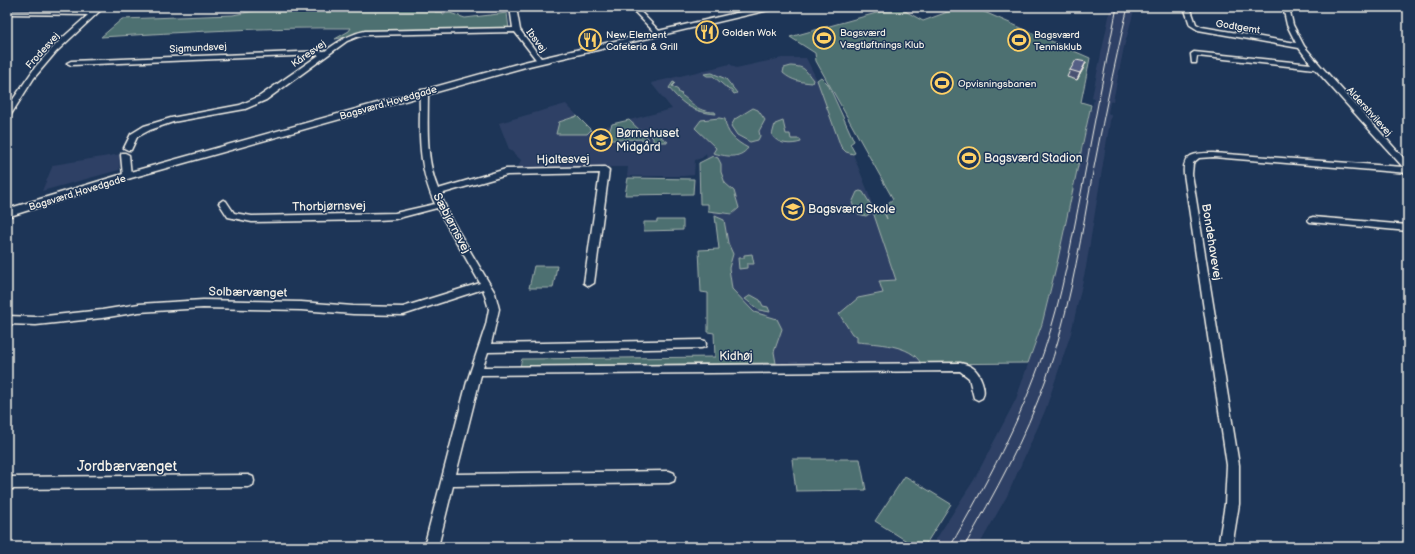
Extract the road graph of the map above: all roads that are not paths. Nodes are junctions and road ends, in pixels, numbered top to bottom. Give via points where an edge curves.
1 (101, 7) edge
2 (513, 7) edge
3 (633, 7) edge
4 (773, 7) edge
5 (1187, 7) edge
6 (1286, 7) edge
7 (755, 9) edge
8 (7, 12) edge
9 (95, 12) junction
10 (517, 30) junction
11 (659, 34) junction
12 (1301, 46) junction
13 (327, 53) junction
14 (540, 61) junction
15 (1194, 62) dead end
16 (70, 64) dead end
17 (1318, 67) junction
18 (424, 92) junction
19 (7, 114) edge
20 (1408, 169) edge
21 (127, 176) junction
22 (435, 193) junction
23 (223, 203) dead end
24 (440, 204) junction
25 (7, 213) edge
26 (1313, 220) dead end
27 (1408, 228) edge
28 (589, 283) dead end
29 (486, 285) junction
30 (7, 320) edge
31 (701, 344) dead end
32 (484, 348) junction
33 (476, 371) junction
34 (978, 395) dead end
35 (669, 477) dead end
36 (448, 480) junction
37 (248, 481) dead end
38 (7, 483) edge
39 (430, 547) edge
40 (1225, 547) edge

1 - 9 street, Frodesvej
2 - 10 street, Ibsvej
3 - 11 street
4 - 7 street, Bagsværd Hovedgade
5 - 12 street, Godtgemt via 1193,25 1200,30
6 - 12 street, Aldershvilevej via 1290,25
7 - 11 street, Bagsværd Hovedgade
8 - 9 street
9 - 19 street, Frodesvej via 62,41 40,66 19,92
10 - 13 street, Kåresvej via 365,33 345,40
10 - 14 street, Ibsvej
11 - 14 street, Bagsværd Hovedgade
12 - 17 street, Aldershvilevej
13 - 16 street, Sigmundsvej
13 - 21 street, Kåresvej via 263,98 242,107 171,120 147,128 134,136 126,152
14 - 18 street, Bagsværd Hovedgade
15 - 17 street via 1194,54
17 - 20 street, Aldershvilevej
18 - 21 street, Bagsværd Hovedgade
18 - 22 street, Sæbjørnsvej via 424,147
20 - 40 street, Bondehavevej via 1213,155 1195,156 1188,163 1233,465 1232,504
21 - 25 street, Bagsværd Hovedgade
22 - 24 street, Sæbjørnsvej
22 - 28 street, Hjaltesvej via 506,172 605,170
23 - 24 street, Thorbjørnsvej via 231,215 252,219 377,217 406,214
24 - 29 street, Sæbjørnsvej
26 - 27 street
29 - 30 street, Solbærvænget via 403,311 203,304 139,308 36,321
29 - 32 street, Sæbjørnsvej via 494,310
31 - 32 street
32 - 33 street, Sæbjørnsvej
33 - 34 street, Kidhøj via 960,367 974,374
33 - 36 street, Sæbjørnsvej
35 - 36 street
36 - 39 street, Sæbjørnsvej
37 - 38 street, Jordbærvænget

